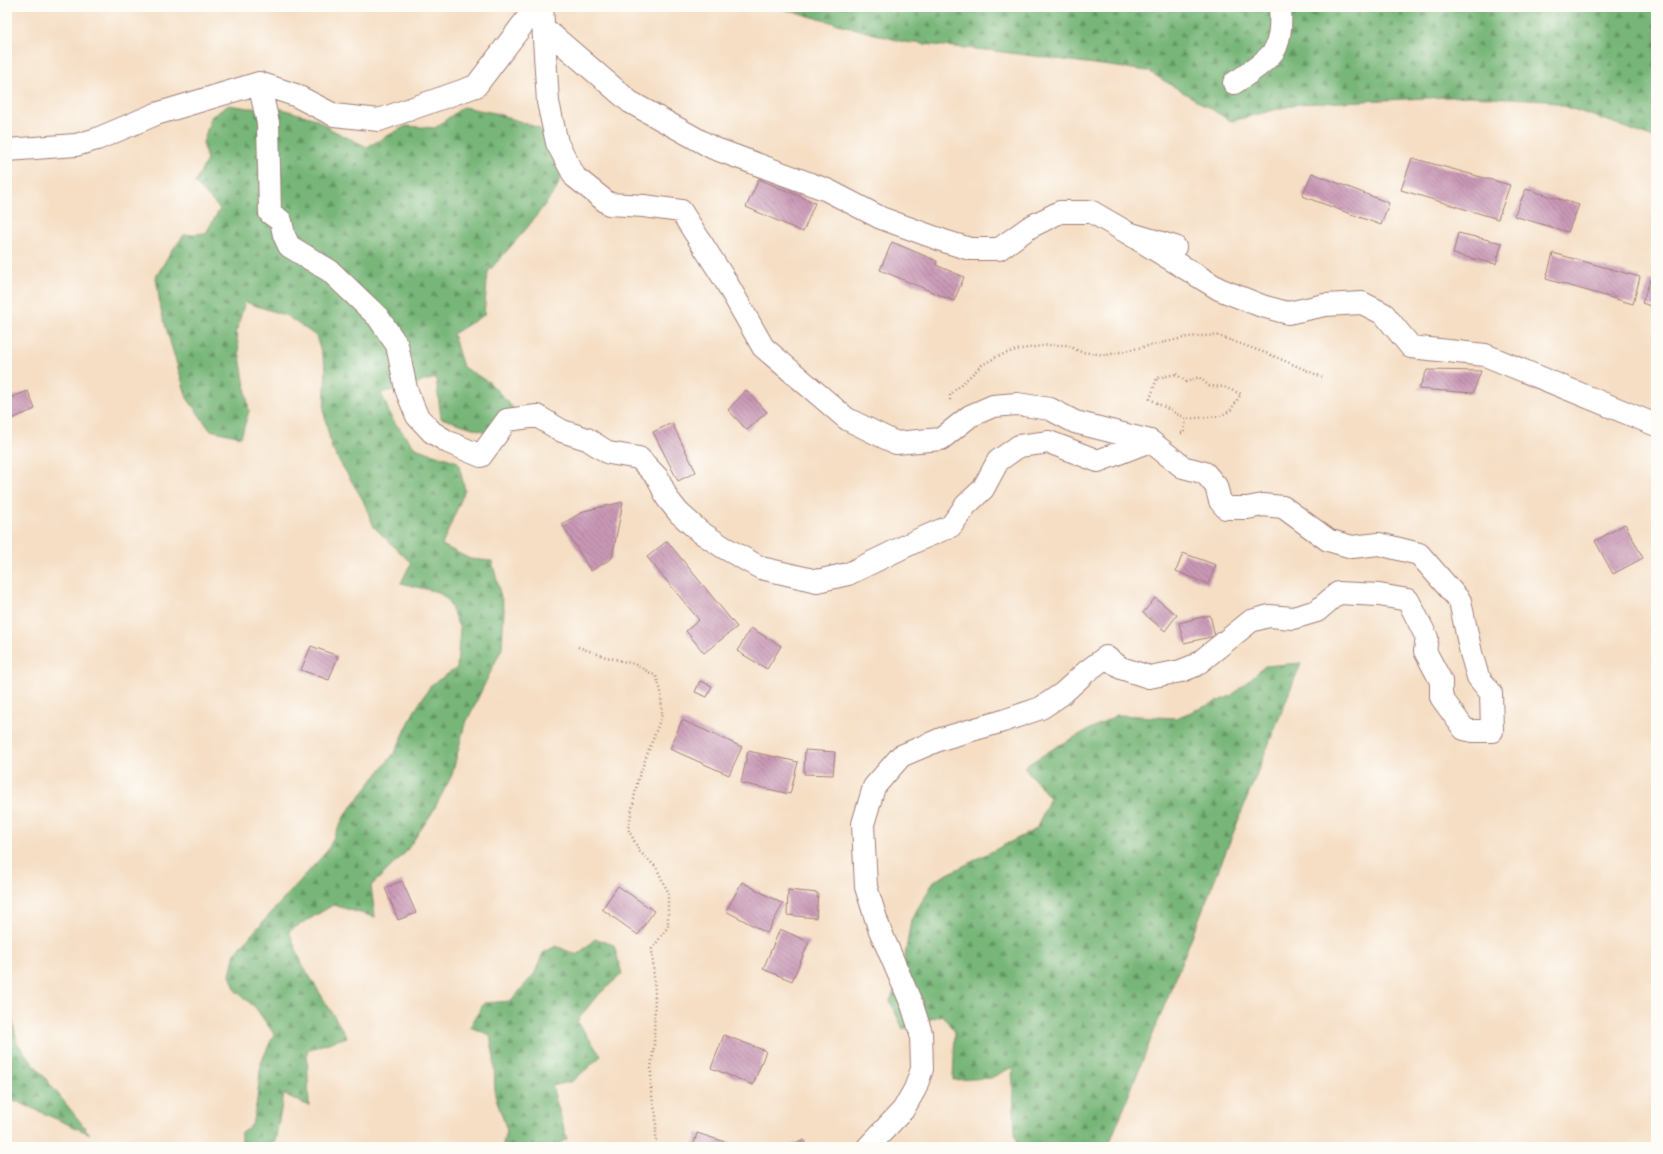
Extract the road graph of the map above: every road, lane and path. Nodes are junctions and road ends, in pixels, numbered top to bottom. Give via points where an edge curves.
1 (536, 7) edge
2 (542, 7) edge
3 (1280, 7) edge
4 (544, 28) junction
5 (259, 83) junction
6 (1234, 83) dead end
7 (7, 150) edge
8 (1128, 233) junction
9 (1175, 247) dead end
10 (1322, 377) dead end
11 (1157, 378) joint
12 (950, 402) dead end
13 (1656, 425) edge
14 (1150, 441) junction
15 (578, 647) dead end
16 (656, 1147) edge
17 (868, 1147) edge

1 - 5 street via 476,86 379,120 334,114 295,95
2 - 4 street
3 - 6 street via 1281,26 1276,49 1250,73
4 - 8 street via 630,102 712,148 827,190 881,218 948,242 970,249 999,249 1030,227 1060,212 1092,212
4 - 14 street via 548,102 557,143 575,177 609,204 681,211 725,280 763,347 847,419 896,443 941,439 970,416 993,406 1017,404 1050,409 1074,422
5 - 7 street via 156,114 76,145
5 - 14 street via 268,123 270,213 281,221 289,246 330,271 378,317 397,345 406,389 417,416 432,432 463,449 481,456 507,420 537,416 562,431 587,439 609,453 640,458 658,478 667,498 679,513 699,531 723,547 761,568 817,581 848,574 951,526 983,489 998,461 1019,446 1049,442 1098,461
8 - 9 street
8 - 13 street via 1219,289 1262,306 1288,313 1325,305 1362,303 1384,314 1411,347 1485,355
10 - 12 path via 1216,335 1188,337 1107,355 1081,352 1067,345 1048,346 1016,350 982,364 950,395
11 - 11 path via 1176,374 1186,382 1199,377 1209,386 1224,387 1241,394 1230,411 1220,416 1186,418 1150,399
14 - 17 street via 1183,467 1205,473 1216,486 1220,501 1226,508 1263,505 1283,507 1328,540 1352,547 1379,544 1419,554 1460,602 1478,677 1490,693 1492,731 1473,732 1464,729 1441,697 1441,681 1425,652 1427,638 1408,600 1379,595 1338,593 1317,611 1293,618 1269,616 1251,621 1196,665 1181,671 1149,677 1121,668 1106,657 1041,708 941,739 901,756 874,787 863,824 866,887 879,928 912,1005 921,1033 922,1069 916,1089 903,1110
15 - 16 path via 634,664 656,676 660,691 662,715 638,779 628,829 640,852 656,867 668,892 668,927 652,948 655,994 651,1091 656,1116

